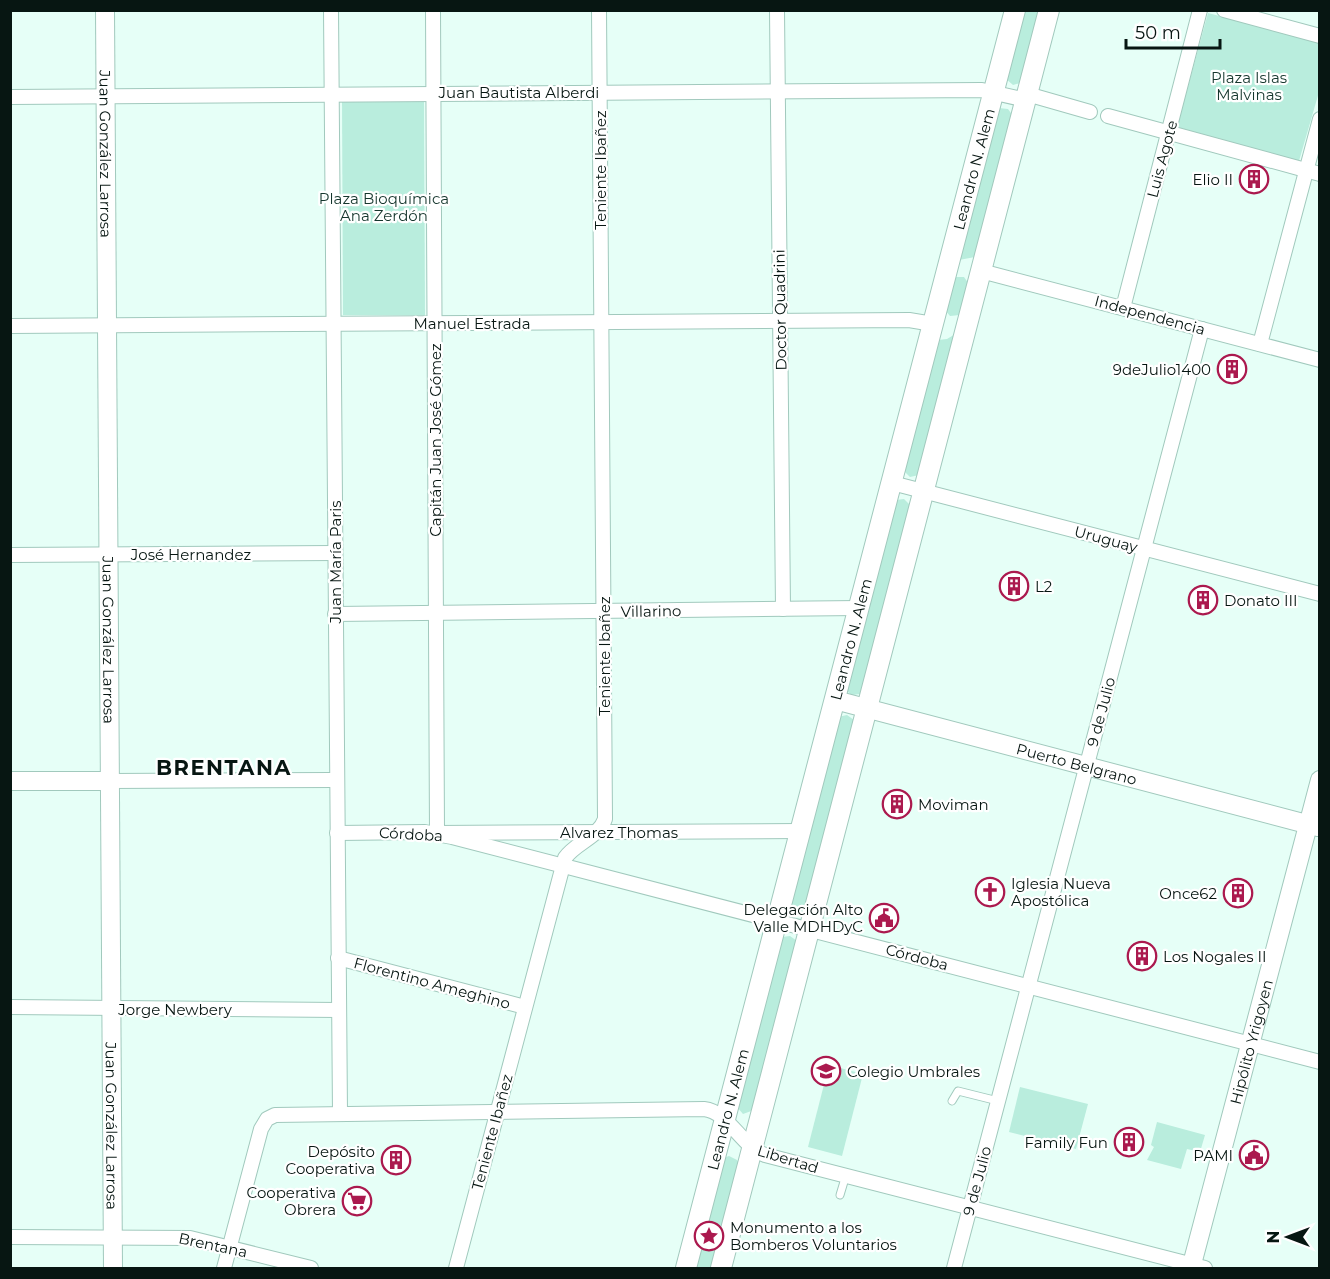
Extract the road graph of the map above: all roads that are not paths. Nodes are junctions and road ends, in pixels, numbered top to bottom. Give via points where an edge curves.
1 (105, 10) edge
2 (331, 10) edge
3 (433, 10) edge
4 (599, 10) edge
5 (777, 10) edge
6 (1015, 10) edge
7 (1049, 10) edge
8 (1200, 10) edge
9 (1224, 10) edge
10 (1320, 36) edge
11 (778, 90) junction
12 (600, 92) junction
13 (993, 92) junction
14 (332, 93) junction
15 (433, 93) junction
16 (106, 96) junction
17 (10, 97) edge
18 (1026, 97) junction
19 (1090, 112) dead end
20 (1108, 116) dead end
21 (1320, 119) edge
22 (1169, 133) junction
23 (1313, 172) edge
24 (944, 280) junction
25 (979, 280) junction
26 (1123, 308) junction
27 (970, 314) junction
28 (780, 321) junction
29 (602, 322) junction
30 (434, 323) junction
31 (333, 324) junction
32 (933, 324) junction
33 (107, 325) junction
34 (10, 326) edge
35 (1202, 329) junction
36 (1260, 344) junction
37 (1320, 360) edge
38 (892, 483) junction
39 (924, 491) junction
40 (1144, 549) junction
41 (335, 553) junction
42 (10, 555) edge
43 (109, 555) junction
44 (1320, 594) edge
45 (859, 608) junction
46 (783, 609) junction
47 (604, 611) junction
48 (436, 613) junction
49 (335, 614) junction
50 (835, 700) junction
51 (867, 708) junction
52 (1087, 766) junction
53 (336, 780) junction
54 (1320, 780) edge
55 (110, 781) junction
56 (10, 782) edge
57 (1314, 825) edge
58 (801, 831) junction
59 (595, 832) junction
60 (337, 833) junction
61 (437, 833) junction
62 (563, 865) junction
63 (777, 920) junction
64 (809, 928) junction
65 (338, 958) junction
66 (1029, 986) junction
67 (10, 1007) edge
68 (525, 1007) junction
69 (112, 1009) junction
70 (339, 1010) junction
71 (1250, 1044) junction
72 (1320, 1062) edge
73 (952, 1101) dead end
74 (998, 1101) junction
75 (497, 1112) junction
76 (340, 1113) junction
77 (724, 1121) junction
78 (752, 1148) junction
79 (846, 1175) junction
80 (840, 1195) dead end
81 (970, 1208) junction
82 (113, 1236) junction
83 (10, 1237) edge
84 (230, 1247) junction
85 (1196, 1267) edge
86 (113, 1269) edge
87 (224, 1269) edge
88 (311, 1269) edge
89 (456, 1269) edge
90 (686, 1269) edge
91 (721, 1269) edge
92 (954, 1269) edge

1 - 16 street, Juan González Larrosa
2 - 14 street, Juan María Paris
3 - 15 street, Capitán Juan José Gómez
4 - 12 street, Teniente Ibañez
5 - 11 street, Doctor Quadrini
6 - 13 main road, Leandro N. Alem
7 - 18 main road
8 - 22 street, Luis Agote
9 - 10 street
11 - 12 street, Juan Bautista Alberdi
11 - 13 street, Juan Bautista Alberdi
11 - 28 street, Doctor Quadrini
12 - 15 street, Juan Bautista Alberdi
12 - 29 street, Teniente Ibañez
13 - 18 street, Juan Bautista Alberdi
13 - 24 main road, Leandro N. Alem
14 - 15 street, Juan Bautista Alberdi
14 - 16 street, Juan Bautista Alberdi
14 - 31 street, Juan María Paris
15 - 30 street, Capitán Juan José Gómez
16 - 17 street, Juan Bautista Alberdi
16 - 33 street, Juan González Larrosa
18 - 19 street, Juan Bautista Alberdi
18 - 25 main road
20 - 22 street
21 - 23 street
22 - 23 street
22 - 26 street, Luis Agote
23 - 36 street
24 - 25 main road via 952,270 965,269
24 - 32 main road, Leandro N. Alem
25 - 26 street, Independencia
25 - 27 main road
26 - 35 street, Independencia
27 - 32 main road via 949,327
27 - 39 main road
28 - 29 street, Manuel Estrada
28 - 32 street, Manuel Estrada
28 - 46 street, Doctor Quadrini
29 - 30 street, Manuel Estrada
29 - 47 street, Teniente Ibañez
30 - 31 street, Manuel Estrada
30 - 48 street, Capitán Juan José Gómez
31 - 33 street, Manuel Estrada
31 - 41 street, Juan María Paris
32 - 38 main road, Leandro N. Alem
33 - 34 street, Manuel Estrada
33 - 43 street, Juan González Larrosa
35 - 36 street, Independencia
35 - 40 street, 9 de Julio
36 - 37 street, Independencia
38 - 39 street, Uruguay
38 - 45 main road, Leandro N. Alem
39 - 40 street, Uruguay
39 - 51 main road
40 - 44 street, Uruguay
40 - 52 street, 9 de Julio
41 - 43 street, José Hernandez
41 - 49 street, Juan María Paris
42 - 43 street, José Hernandez
43 - 55 street, Juan González Larrosa
45 - 46 street, Villarino
45 - 50 main road, Leandro N. Alem
46 - 47 street, Villarino
47 - 48 street, Villarino
47 - 59 street, Teniente Ibañez via 605,819
48 - 49 street, Villarino
48 - 61 street, Capitán Juan José Gómez
49 - 53 street, Juan María Paris
50 - 51 street, Puerto Belgrano
50 - 58 main road, Leandro N. Alem
51 - 52 street, Puerto Belgrano
51 - 64 main road
52 - 57 street, Puerto Belgrano
52 - 66 street, 9 de Julio
53 - 55 street
53 - 60 street, Juan María Paris
54 - 57 street, Hipólito Yrigoyen
55 - 56 street
55 - 69 street, Juan González Larrosa
57 - 71 street, Hipólito Yrigoyen
58 - 59 street, Alvarez Thomas
58 - 63 main road, Leandro N. Alem
59 - 61 street, Alvarez Thomas
59 - 62 street, Teniente Ibañez via 568,853
60 - 61 street, Córdoba
60 - 65 street, Juan María Paris
61 - 62 street, Córdoba
62 - 63 street, Córdoba
62 - 68 street, Teniente Ibañez
63 - 64 street, Córdoba
63 - 77 main road, Leandro N. Alem
64 - 66 street, Córdoba
64 - 78 main road
65 - 68 street, Florentino Ameghino
65 - 70 street, Juan María Paris
66 - 71 street, Córdoba
66 - 74 street, 9 de Julio
67 - 69 street, Jorge Newbery
68 - 75 street, Teniente Ibañez
69 - 70 street, Jorge Newbery
69 - 82 street, Juan González Larrosa
70 - 76 street, Juan María Paris
71 - 72 street, Córdoba
71 - 85 street, Hipólito Yrigoyen
73 - 74 lane via 957,1091
74 - 81 street, 9 de Julio
75 - 76 street, Libertad
75 - 77 street, Libertad via 704,1109
75 - 89 street, Teniente Ibañez
76 - 84 street, Libertad via 279,1114 267,1119
77 - 78 street, Libertad
77 - 90 main road, Leandro N. Alem
78 - 79 street, Libertad via 765,1155
78 - 91 main road
79 - 80 lane
79 - 81 street, Libertad
81 - 85 street, Libertad
81 - 92 street, 9 de Julio
82 - 83 street, Brentana
82 - 84 street, Brentana via 181,1237
82 - 86 street, Juan González Larrosa
84 - 87 street
84 - 88 street, Brentana

